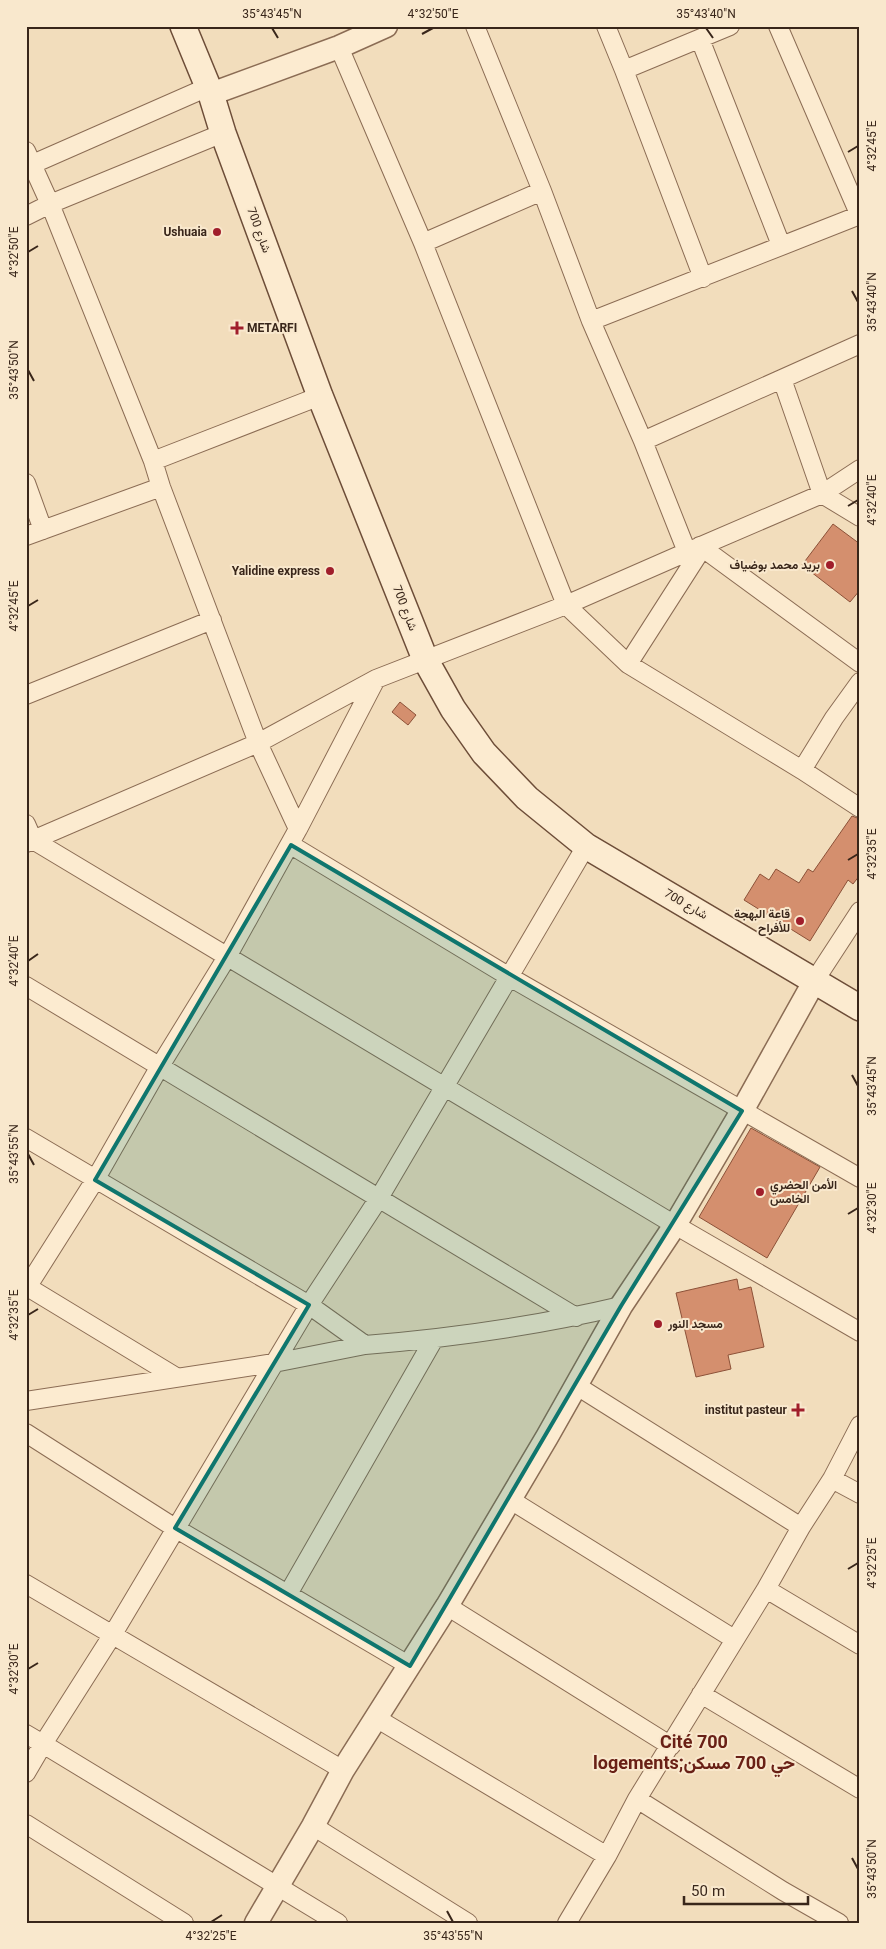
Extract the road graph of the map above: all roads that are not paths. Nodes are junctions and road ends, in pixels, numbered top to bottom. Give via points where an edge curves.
1 (183, 26) edge
2 (386, 26) edge
3 (475, 26) edge
4 (606, 26) edge
5 (730, 26) edge
6 (778, 26) edge
7 (700, 38) junction
8 (339, 47) junction
9 (624, 70) junction
10 (209, 91) junction
11 (223, 133) junction
12 (28, 160) edge
13 (542, 191) junction
14 (50, 204) junction
15 (860, 215) edge
16 (26, 216) edge
17 (423, 243) junction
18 (781, 245) junction
19 (703, 278) junction
20 (591, 321) junction
21 (860, 344) edge
22 (782, 379) junction
23 (320, 396) junction
24 (643, 441) junction
25 (154, 460) junction
26 (860, 469) edge
27 (26, 483) edge
28 (162, 488) junction
29 (822, 494) junction
30 (860, 518) edge
31 (43, 530) junction
32 (26, 536) edge
33 (697, 548) junction
34 (566, 605) junction
35 (212, 620) junction
36 (425, 659) junction
37 (860, 663) edge
38 (628, 664) junction
39 (376, 679) junction
40 (860, 682) edge
41 (26, 695) edge
42 (258, 743) junction
43 (802, 770) junction
44 (860, 808) edge
45 (28, 836) edge
46 (295, 837) junction
47 (586, 846) junction
48 (860, 911) edge
49 (228, 958) junction
50 (508, 976) junction
51 (814, 980) junction
52 (26, 986) edge
53 (860, 1008) edge
54 (160, 1066) junction
55 (443, 1086) junction
56 (742, 1111) junction
57 (26, 1138) edge
58 (860, 1178) edge
59 (95, 1180) junction
60 (379, 1198) junction
61 (675, 1225) junction
62 (27, 1287) edge
63 (309, 1305) junction
64 (621, 1306) junction
65 (576, 1317) junction
66 (860, 1332) edge
67 (434, 1339) junction
68 (365, 1346) junction
69 (274, 1363) junction
70 (176, 1377) junction
71 (577, 1386) junction
72 (26, 1401) edge
73 (860, 1425) edge
74 (26, 1433) edge
75 (832, 1479) junction
76 (860, 1494) edge
77 (509, 1499) junction
78 (801, 1527) junction
79 (175, 1528) junction
80 (26, 1584) edge
81 (766, 1589) junction
82 (288, 1594) junction
83 (447, 1606) junction
84 (113, 1634) junction
85 (734, 1639) junction
86 (860, 1645) edge
87 (410, 1666) junction
88 (701, 1694) junction
89 (376, 1718) junction
90 (26, 1734) edge
91 (43, 1744) junction
92 (671, 1746) junction
93 (343, 1770) junction
94 (26, 1773) edge
95 (860, 1789) edge
96 (637, 1799) junction
97 (26, 1824) edge
98 (313, 1826) junction
99 (608, 1856) junction
100 (277, 1886) junction
101 (184, 1923) edge
102 (256, 1923) edge
103 (338, 1923) edge
104 (468, 1923) edge
105 (567, 1923) edge
106 (838, 1923) edge

1 - 10 main road, شارع 700
2 - 8 street
3 - 13 street
4 - 9 street
5 - 7 street
6 - 15 street
7 - 9 street
7 - 18 street
8 - 10 street
8 - 17 street
9 - 19 street
10 - 11 main road, شارع 700
10 - 12 street
11 - 14 street
11 - 23 main road, شارع 700
12 - 14 street
13 - 17 street
13 - 20 street
14 - 16 street
14 - 25 street
15 - 18 street
17 - 34 street
18 - 19 street
19 - 20 street
20 - 24 street
21 - 22 street
22 - 24 street
22 - 29 street
23 - 25 street
23 - 36 main road, شارع 700
24 - 33 street
25 - 28 street
26 - 29 street
27 - 31 street
28 - 31 street
28 - 35 street
29 - 30 street
29 - 33 street
31 - 32 street
33 - 34 street
33 - 37 street
33 - 38 street
34 - 36 street
34 - 38 street
35 - 41 street
35 - 42 street
36 - 39 street
36 - 47 main road, شارع 700 via 453,709 484,752 527,798
38 - 43 street
39 - 42 street
39 - 46 street
40 - 43 street
42 - 45 street
42 - 46 street
43 - 44 street
45 - 49 street
46 - 49 street
46 - 50 street
47 - 50 street
47 - 51 main road, شارع 700
48 - 51 street
49 - 54 street
49 - 55 street
50 - 55 street
50 - 56 street
51 - 53 main road, شارع 700
51 - 56 street
52 - 54 street
54 - 59 street
54 - 60 street
55 - 60 street
55 - 61 street
56 - 58 street
56 - 61 street
57 - 59 street
59 - 62 street
59 - 63 street
60 - 63 street
60 - 65 street
61 - 64 street
61 - 66 street
62 - 70 street
63 - 68 street
63 - 69 street
64 - 65 street
64 - 71 street
65 - 67 street
67 - 68 street
67 - 82 street
68 - 69 street
69 - 70 street
69 - 79 street
70 - 72 street
71 - 77 street
71 - 78 street
73 - 75 street
74 - 79 street
75 - 76 street
75 - 78 street
77 - 83 street
77 - 85 street
78 - 81 street
79 - 82 street
79 - 84 street
80 - 84 street
81 - 85 street
81 - 86 street
82 - 87 street
83 - 87 street
83 - 92 street
84 - 91 street
84 - 93 street
85 - 88 street
87 - 89 street
88 - 92 street
88 - 95 street
89 - 93 street
89 - 99 street
90 - 91 street
91 - 94 street
91 - 100 street
92 - 96 street
93 - 98 street
96 - 99 street
96 - 106 street
97 - 101 street
98 - 100 street
98 - 104 street
99 - 105 street
100 - 102 street
100 - 103 street

